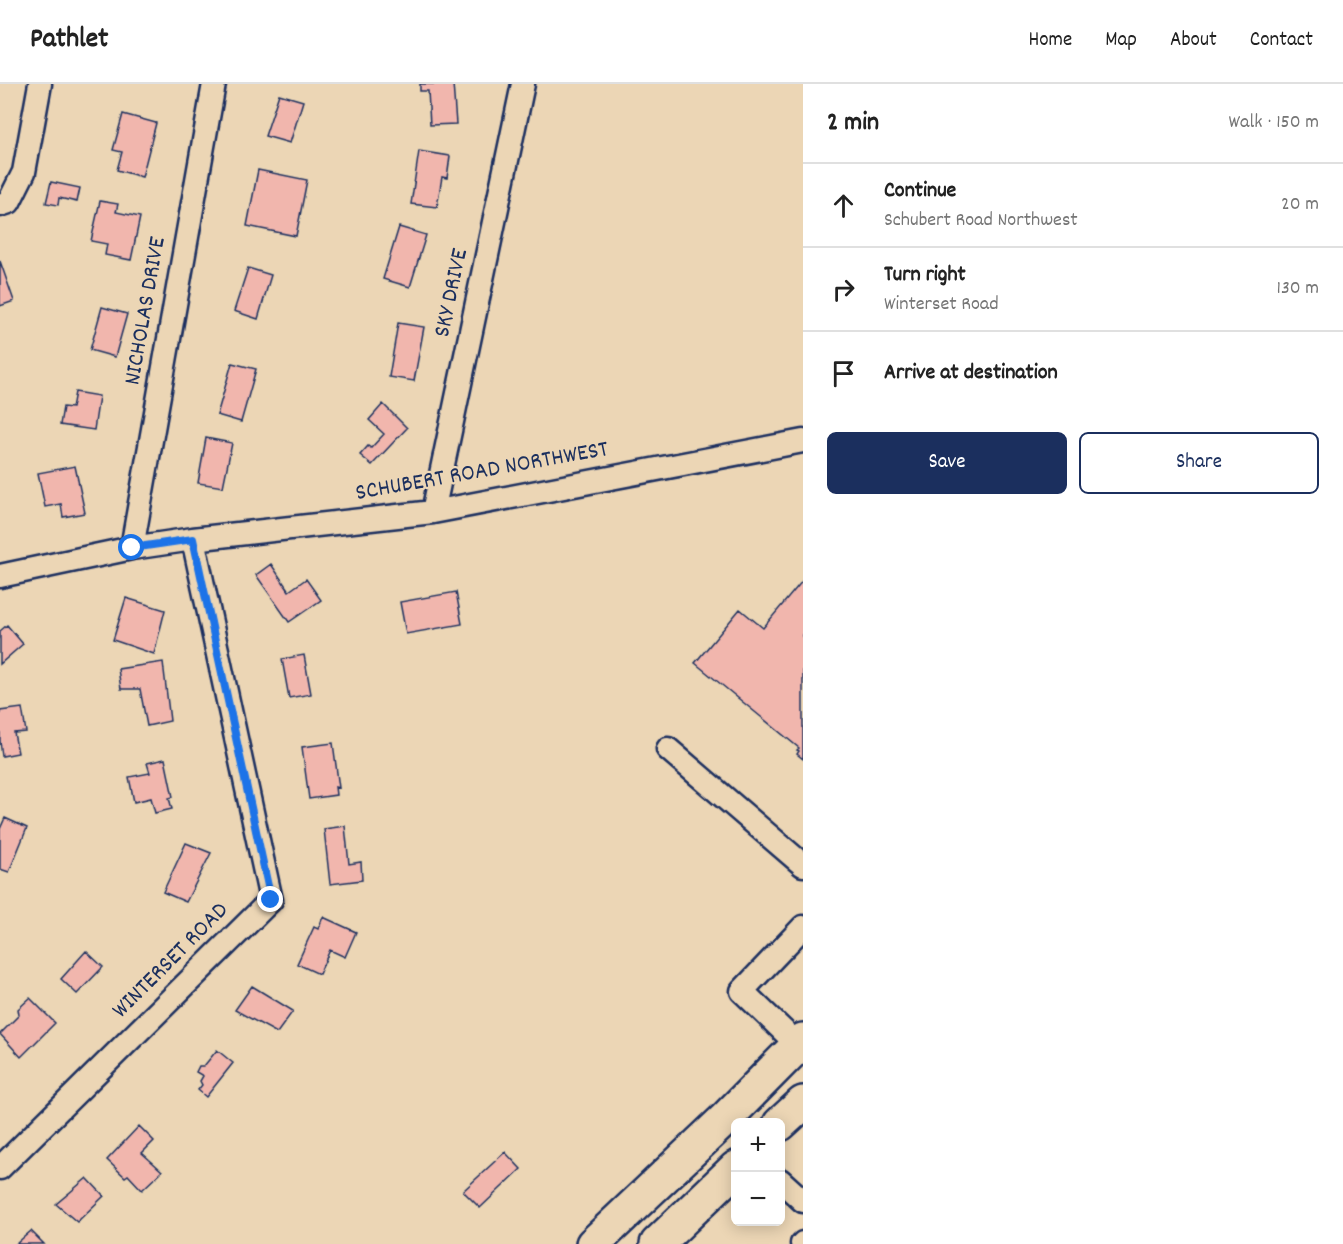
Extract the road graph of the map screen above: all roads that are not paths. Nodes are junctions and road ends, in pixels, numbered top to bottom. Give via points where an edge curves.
1 (40, 84) edge
2 (214, 84) edge
3 (523, 84) edge
4 (0, 206) edge
5 (803, 441) edge
6 (433, 512) junction
7 (193, 539) junction
8 (132, 548) junction
9 (0, 576) edge
10 (668, 749) dead end
11 (803, 865) edge
12 (803, 927) edge
13 (800, 1043) edge
14 (803, 1102) edge
15 (785, 1119) edge
16 (0, 1168) edge
17 (731, 1172) edge
18 (785, 1185) edge
19 (803, 1201) edge
20 (615, 1237) edge
21 (657, 1244) edge

1 - 4 street via 24,172 9,202
2 - 8 street, NICHOLAS DRIVE
3 - 6 street, SKY DRIVE
5 - 6 street, SCHUBERT ROAD NORTHWEST
6 - 7 street, SCHUBERT ROAD NORTHWEST
7 - 8 street, SCHUBERT ROAD NORTHWEST
7 - 16 street, WINTERSET ROAD via 271,900
8 - 9 street, SCHUBERT ROAD NORTHWEST
10 - 11 street
12 - 13 street via 742,991
13 - 20 highway
14 - 15 highway
17 - 21 highway
18 - 19 street

